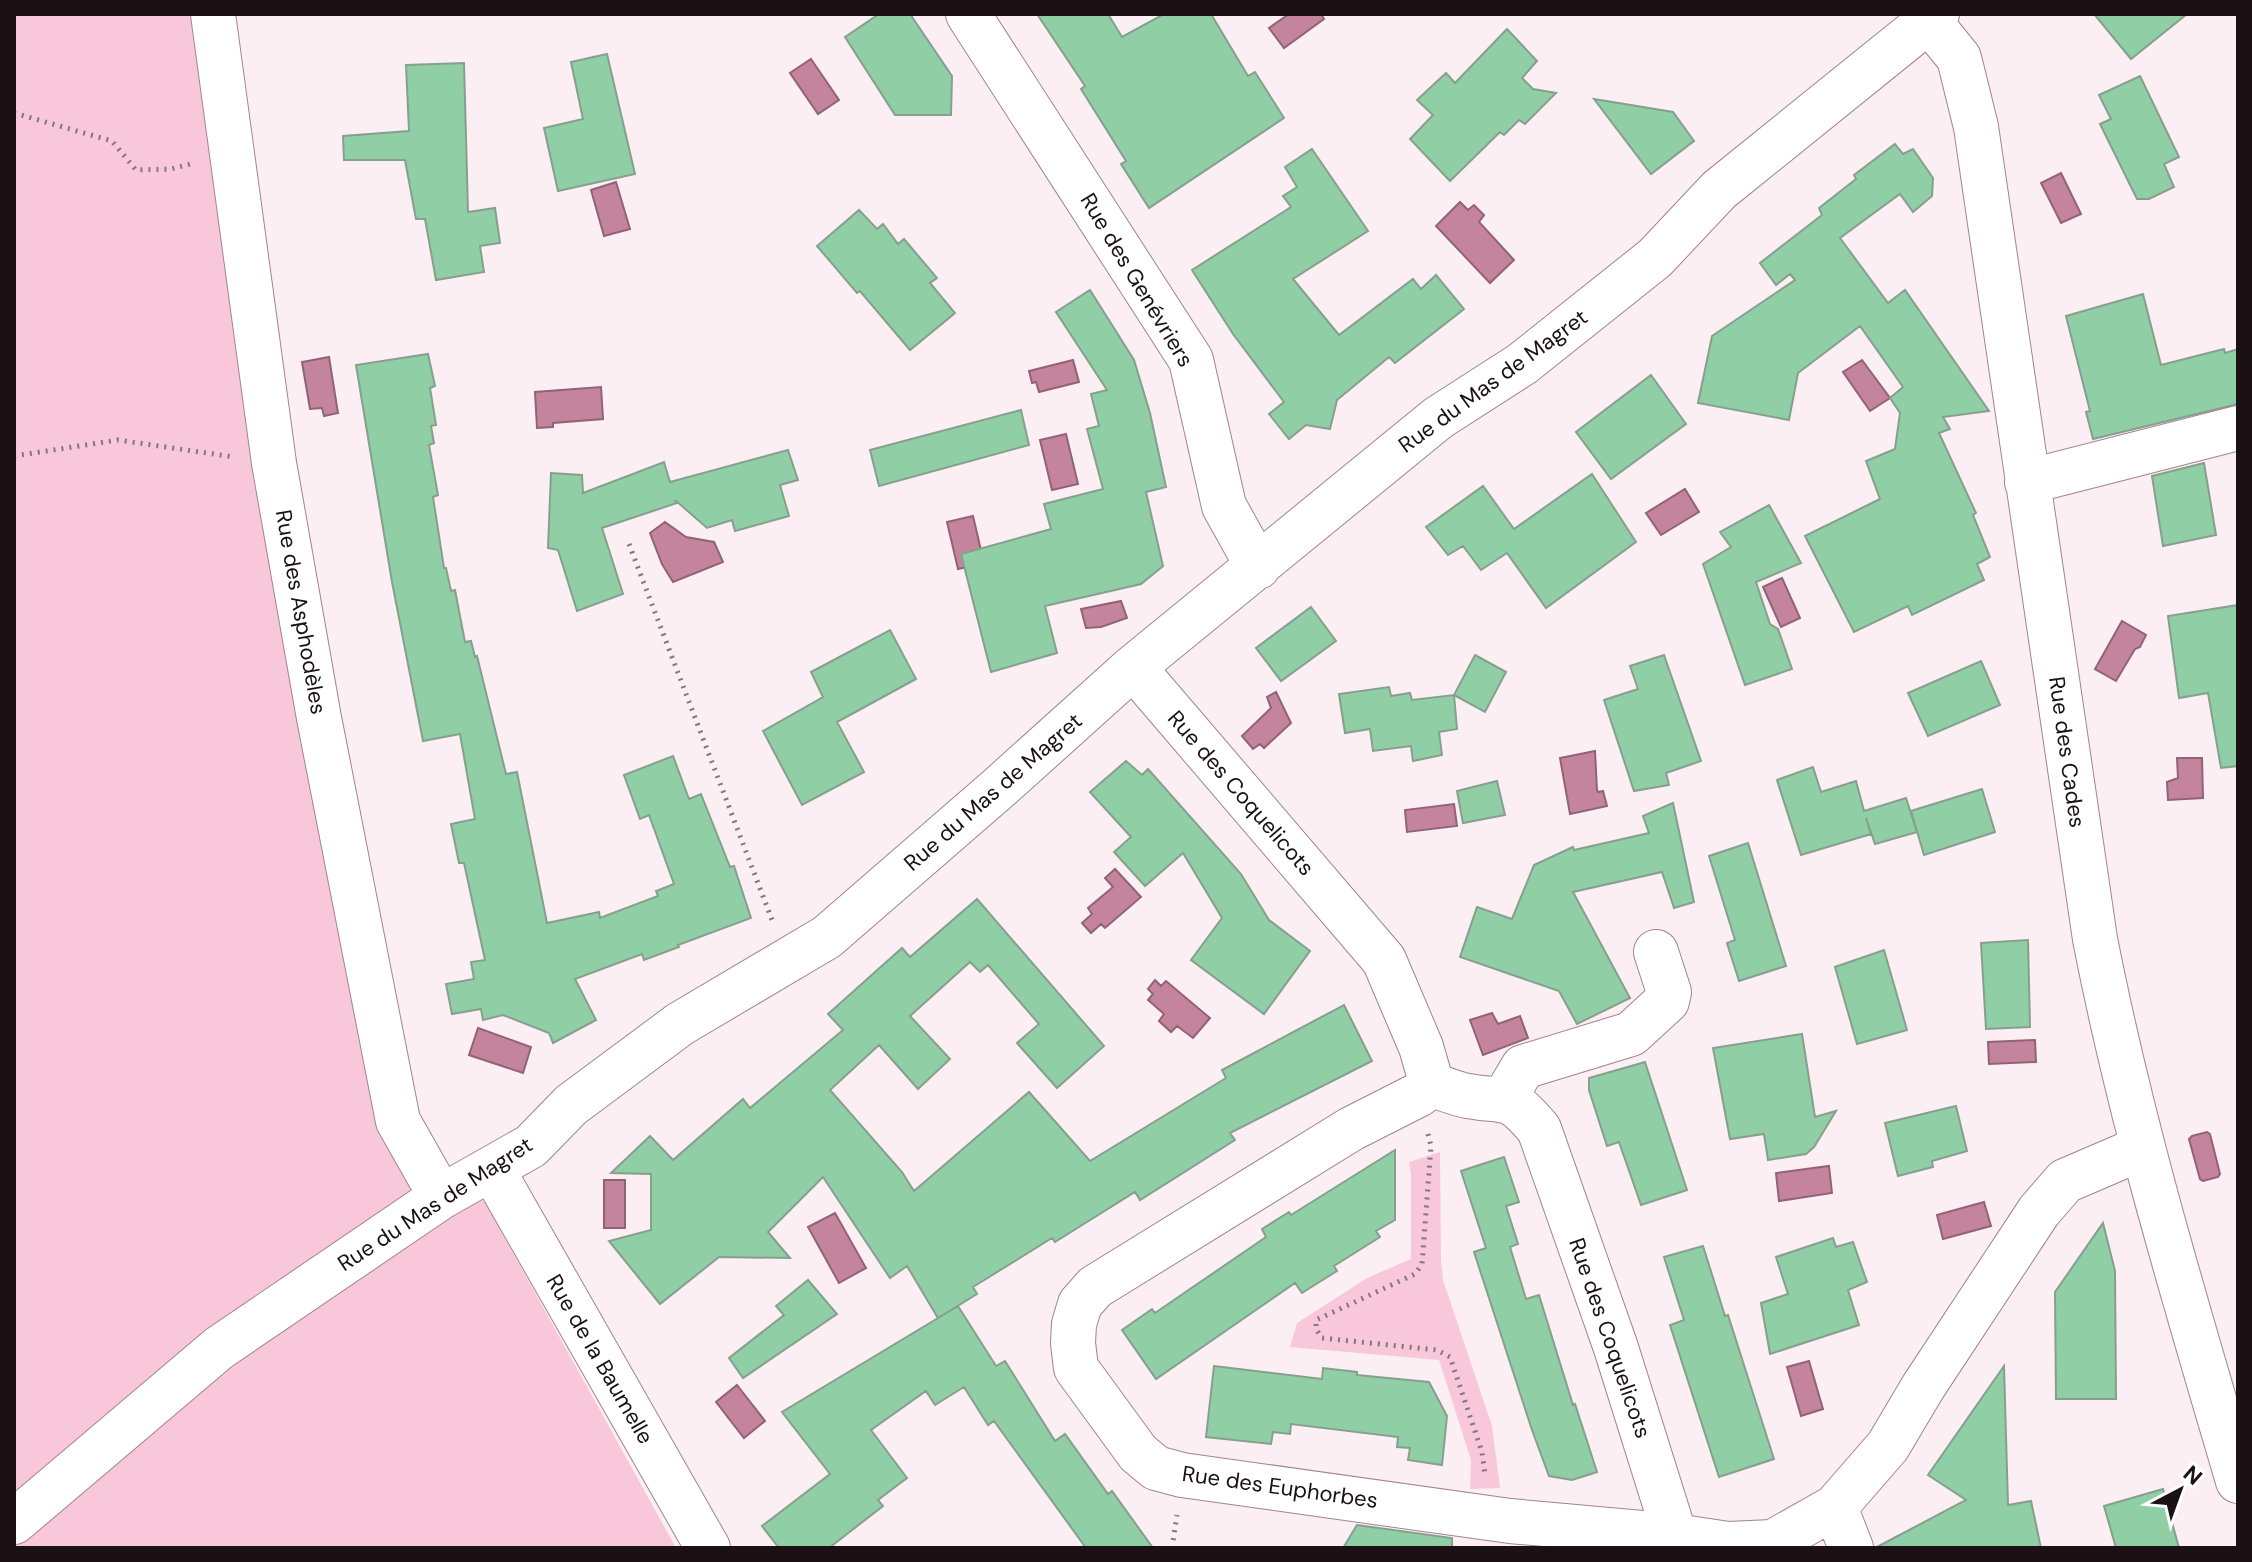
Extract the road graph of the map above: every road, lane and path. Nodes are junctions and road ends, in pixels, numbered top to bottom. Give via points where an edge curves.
1 (213, 14) edge
2 (968, 14) edge
3 (1933, 18) edge
4 (14, 113) edge
5 (233, 152) junction
6 (2238, 428) edge
7 (14, 456) edge
8 (274, 463) junction
9 (2027, 482) junction
10 (629, 544) dead end
11 (1258, 567) junction
12 (1131, 669) junction
13 (1656, 952) dead end
14 (787, 960) junction
15 (1425, 1090) junction
16 (1504, 1099) junction
17 (2142, 1148) junction
18 (492, 1169) junction
19 (441, 1197) junction
20 (2226, 1396) edge
21 (2238, 1481) edge
22 (1835, 1507) junction
23 (1489, 1516) junction
24 (14, 1522) edge
25 (1675, 1536) junction
26 (708, 1548) edge
27 (1851, 1548) edge

1 - 5 street, Rue des Asphodèles
2 - 11 street, Rue des Genévriers via 1191,360 1224,506
3 - 9 street, Rue des Cades via 1959,58 1976,127
3 - 11 street, Rue du Mas de Magret via 1719,190 1655,258 1522,364 1438,418
4 - 5 path via 112,141 136,170 171,169
5 - 8 street, Rue des Asphodèles
6 - 9 street
7 - 8 path via 118,440
8 - 19 street, Rue des Asphodèles via 398,1121
9 - 17 street, Rue des Cades via 2095,939
10 - 14 path
11 - 12 street, Rue du Mas de Magret
12 - 14 street, Rue du Mas de Magret via 827,937
12 - 15 street, Rue des Coquelicots via 1384,960 1421,1047
13 - 16 street via 1667,1001 1631,1034 1523,1067
14 - 18 street, Rue du Mas de Magret via 680,1024 571,1105 531,1146
15 - 16 street
15 - 23 path via 1431,1146 1422,1264 1415,1274 1316,1320 1316,1329 1322,1338 1437,1350 1450,1357 1482,1452
15 - 23 street, Rue des Euphorbes via 1351,1129 1095,1287 1080,1304 1074,1324 1076,1368 1138,1453 1156,1468
16 - 25 street, Rue des Coquelicots via 1539,1129
17 - 20 street, Rue des Cades
17 - 22 street via 2065,1181 2039,1211 1888,1446
18 - 19 street, Rue du Mas de Magret
18 - 26 street, Rue de la Baumelle
19 - 24 street, Rue du Mas de Magret via 219,1348
20 - 21 street, Rue des Cades
22 - 25 street via 1773,1542 1728,1544
22 - 27 street
23 - 25 street, Rue des Euphorbes

